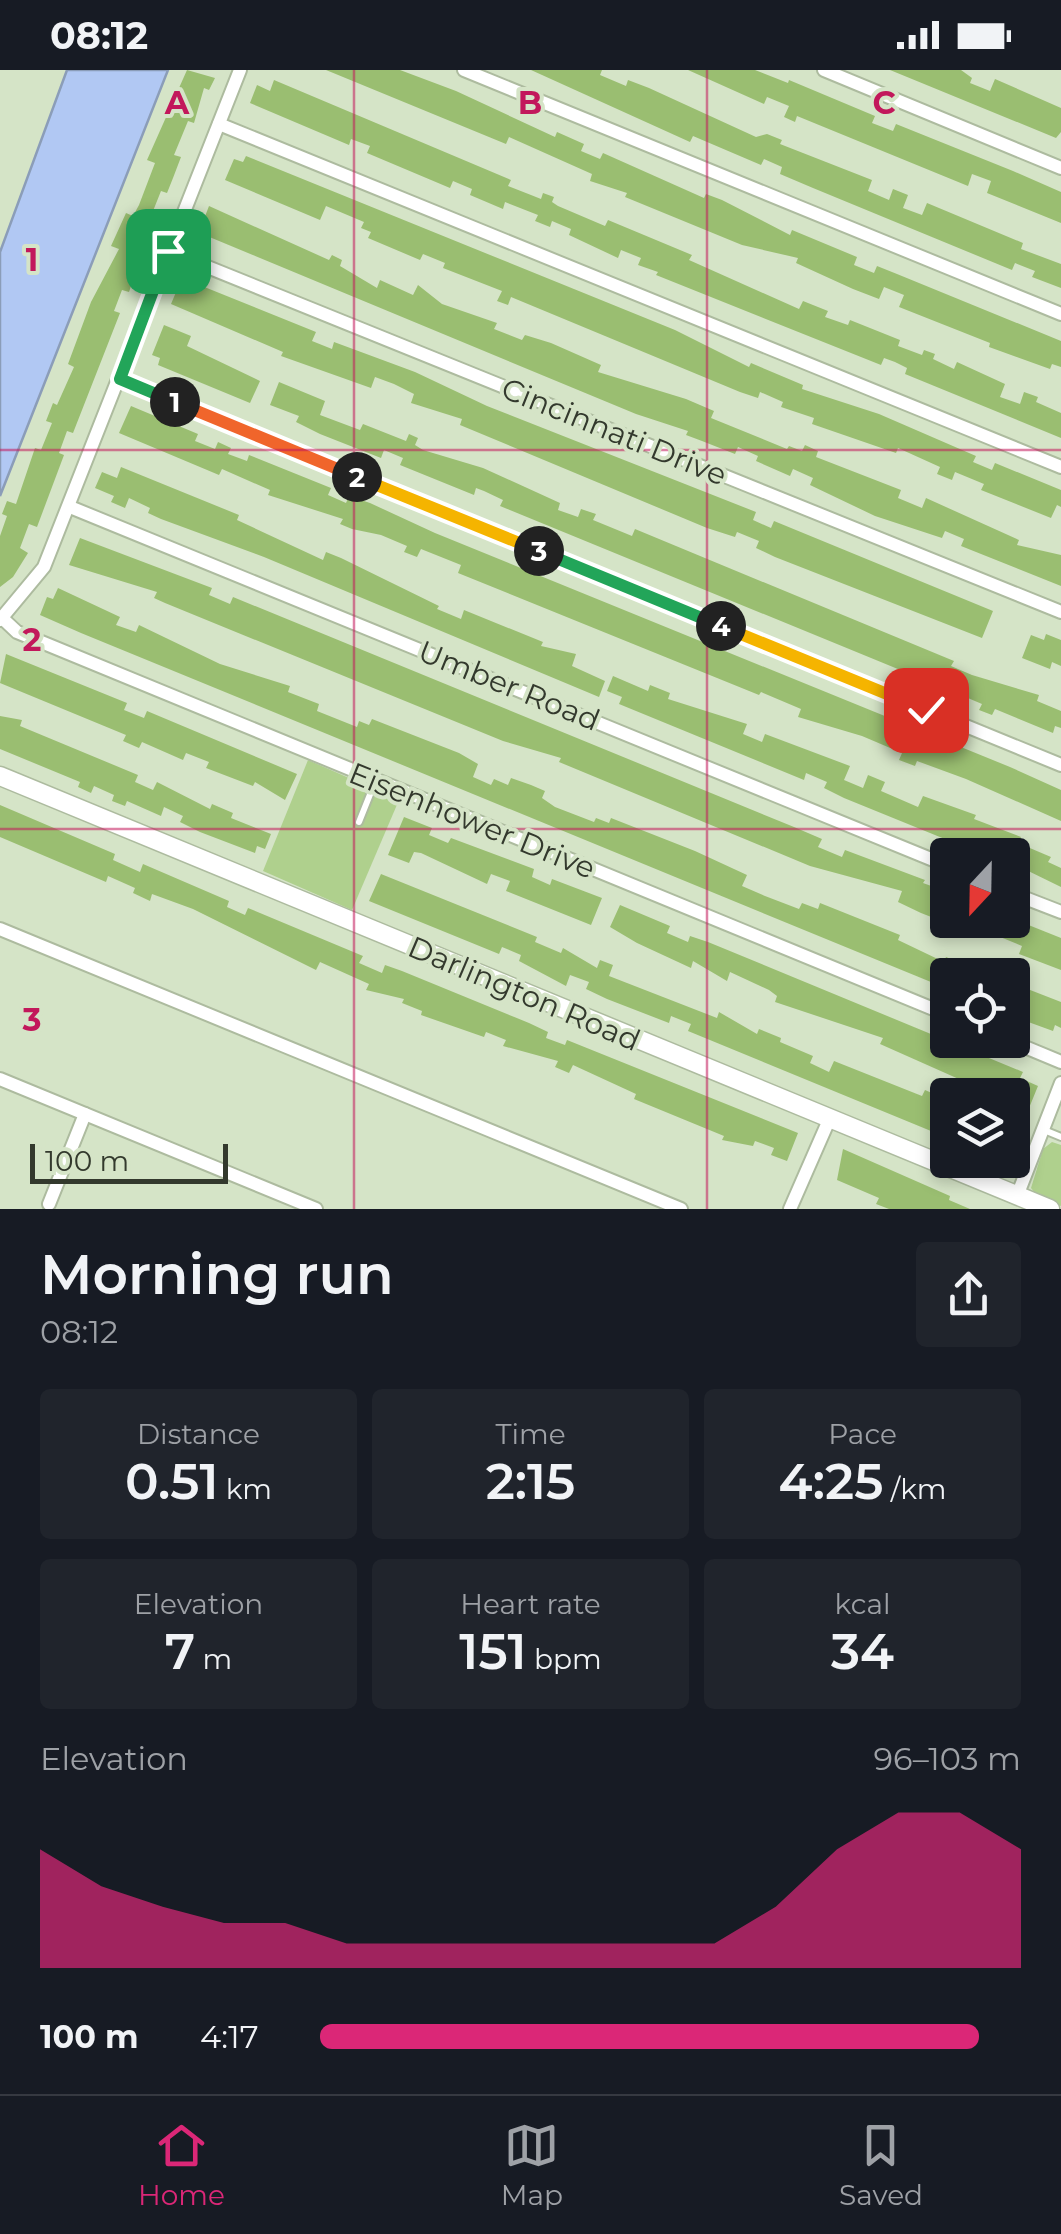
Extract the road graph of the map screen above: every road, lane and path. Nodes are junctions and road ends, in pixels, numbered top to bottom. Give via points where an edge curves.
1 (240, 70) edge
2 (464, 70) edge
3 (824, 70) edge
4 (219, 124) junction
5 (1061, 168) edge
6 (168, 251) junction
7 (1061, 314) edge
8 (120, 379) junction
9 (1061, 467) edge
10 (70, 506) junction
11 (1061, 612) edge
12 (1, 619) edge
13 (1061, 765) edge
14 (0, 776) edge
15 (375, 782) junction
16 (358, 822) dead end
17 (930, 859) edge
18 (1030, 899) edge
19 (1061, 912) edge
20 (0, 929) edge
21 (930, 1009) edge
22 (1030, 1049) edge
23 (1061, 1062) edge
24 (0, 1079) edge
25 (1061, 1083) edge
26 (85, 1114) junction
27 (829, 1120) junction
28 (1043, 1130) junction
29 (1061, 1138) edge
30 (1017, 1196) junction
31 (49, 1204) dead end
32 (316, 1209) edge
33 (681, 1209) edge
34 (790, 1209) edge
35 (1050, 1209) edge

1 - 4 street
2 - 7 street
3 - 5 street
4 - 6 street
4 - 9 street
6 - 8 street
6 - 11 street, Cincinnati Drive
8 - 10 street
8 - 13 street
10 - 12 street via 36,582
10 - 17 street, Umber Road
12 - 15 street, Eisenhower Drive via 17,632
14 - 27 street, Darlington Road
15 - 16 lane
15 - 21 street, Eisenhower Drive
18 - 19 street
20 - 33 street
22 - 23 street
24 - 26 street
25 - 28 street
26 - 31 street
26 - 32 street
27 - 30 street, Darlington Road
27 - 34 street
28 - 29 lane
28 - 30 street
30 - 35 street, Darlington Road

